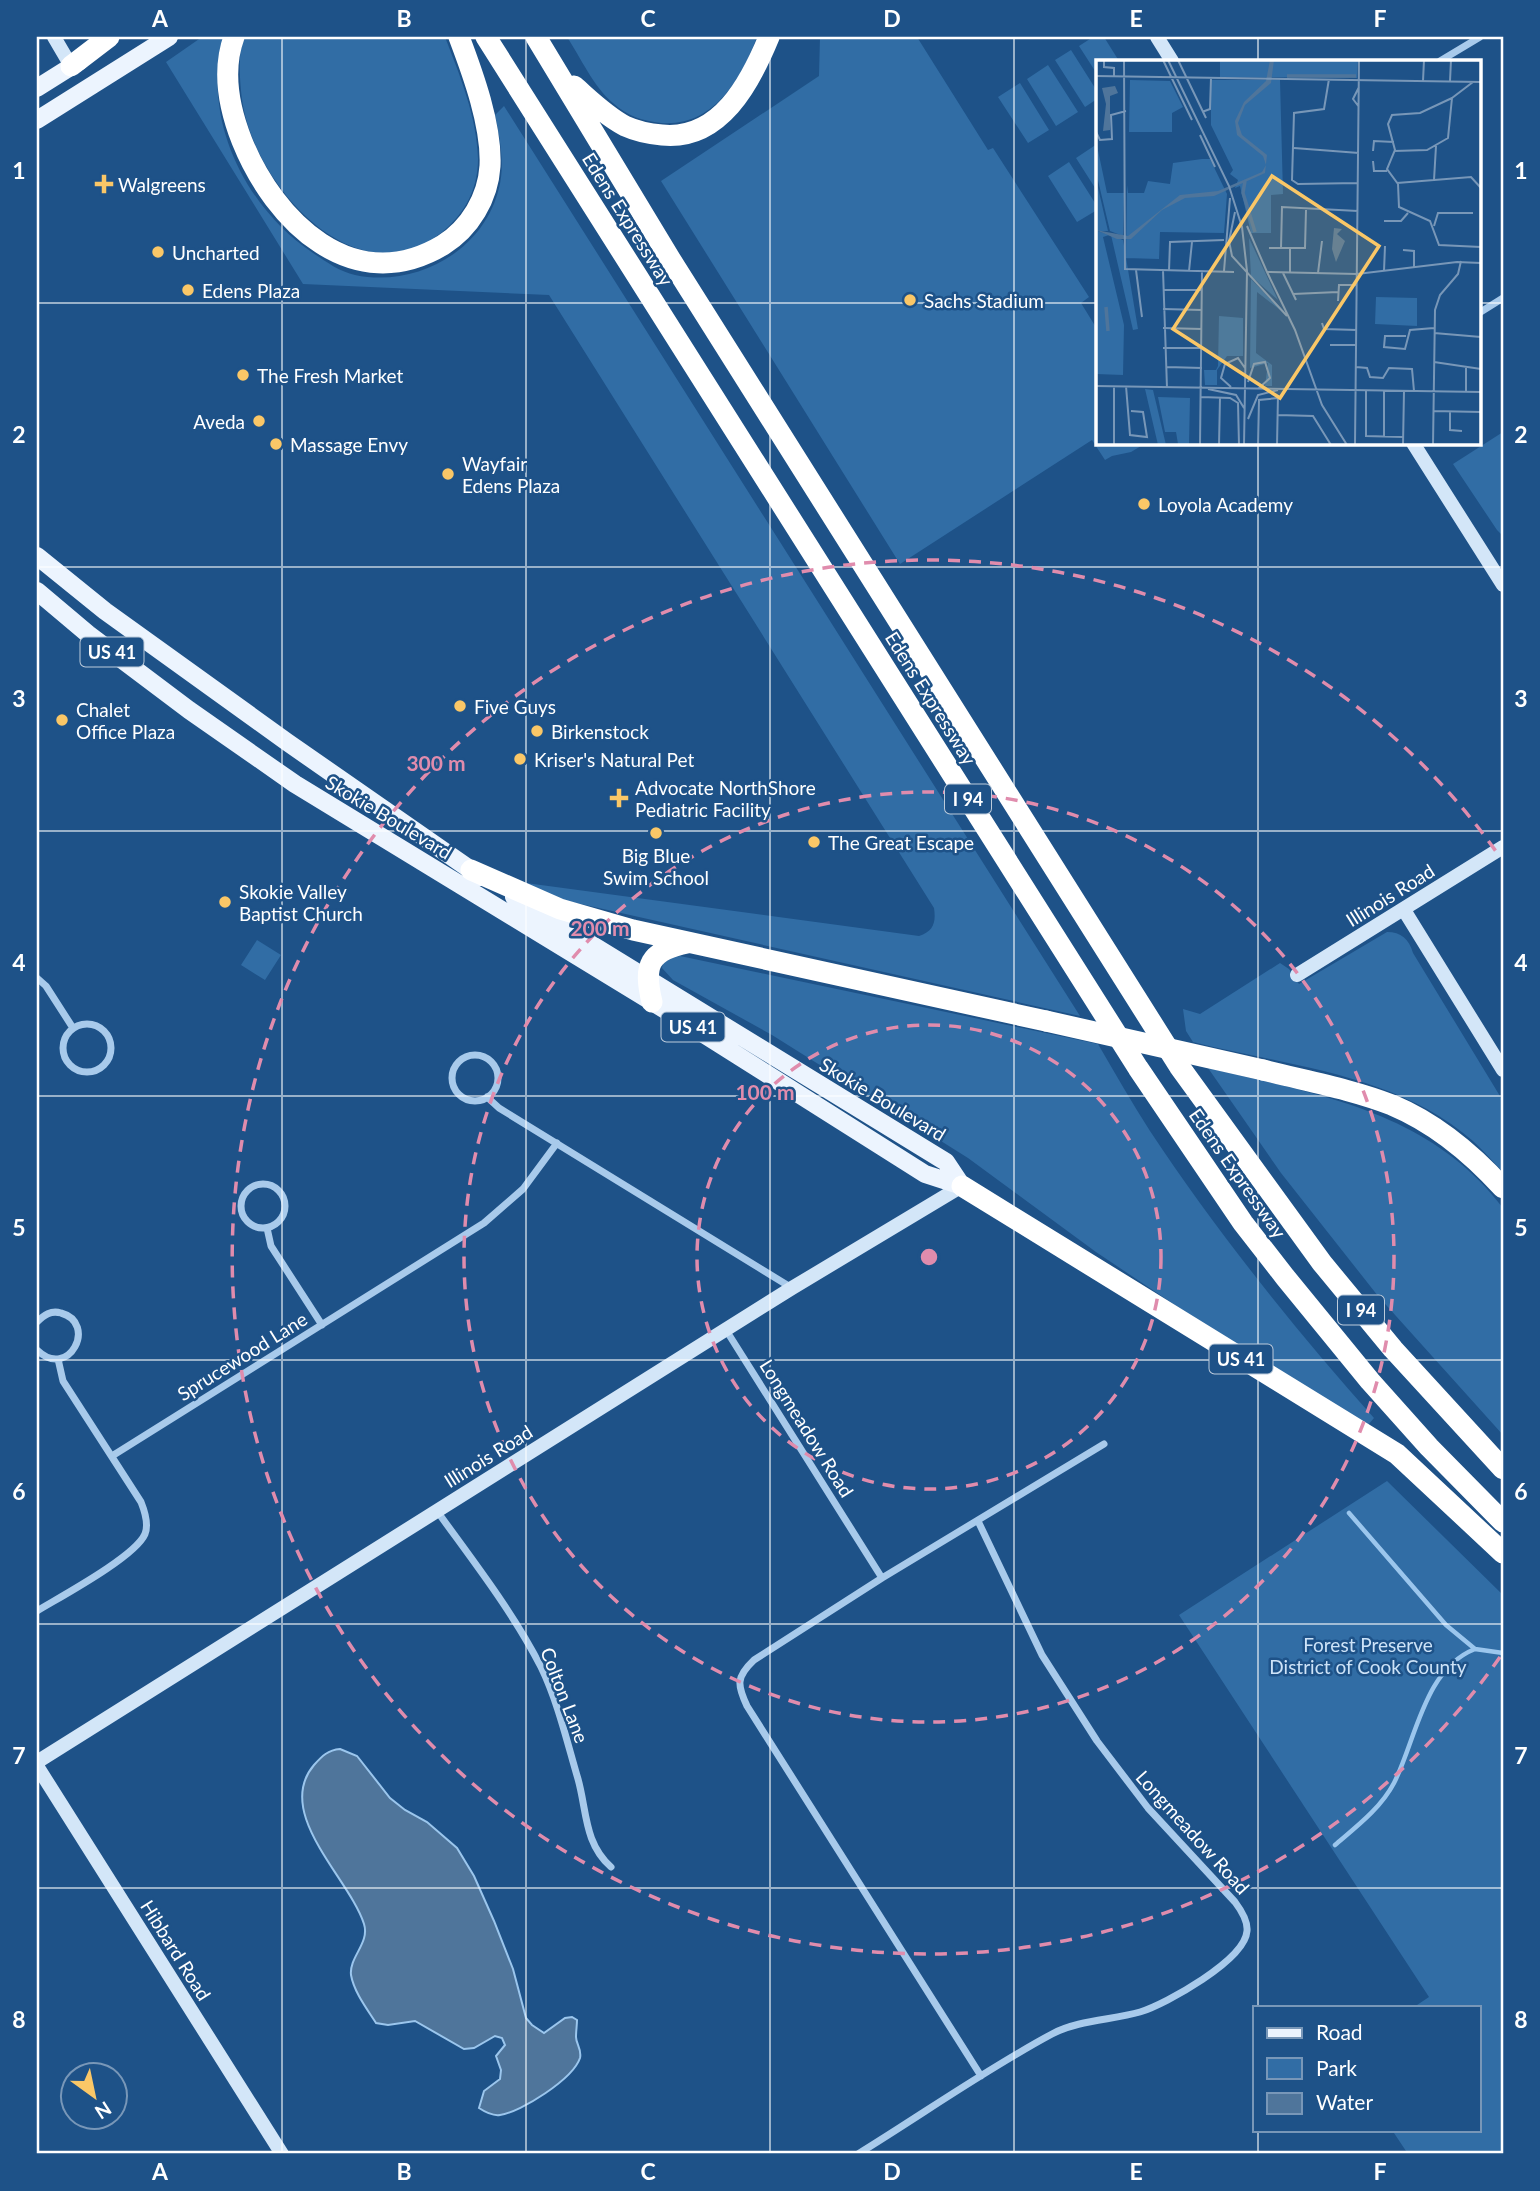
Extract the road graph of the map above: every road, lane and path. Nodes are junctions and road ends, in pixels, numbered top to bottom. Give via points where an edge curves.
1 (54, 37) edge
2 (109, 37) edge
3 (119, 37) edge
4 (169, 37) edge
5 (234, 37) edge
6 (459, 37) edge
7 (486, 37) edge
8 (536, 37) edge
9 (769, 37) edge
10 (1157, 37) edge
11 (1480, 37) edge
12 (1171, 60) edge
13 (1442, 60) edge
14 (71, 66) junction
15 (557, 71) junction
16 (37, 88) edge
17 (37, 120) edge
18 (1503, 298) edge
19 (1480, 312) edge
20 (1414, 444) edge
21 (37, 556) edge
22 (1502, 579) edge
23 (37, 591) edge
24 (1503, 847) edge
25 (471, 870) junction
26 (1404, 910) junction
27 (692, 941) junction
28 (1297, 975) dead end
29 (37, 978) edge
30 (648, 979) junction
31 (652, 1002) junction
32 (73, 1028) junction
33 (1503, 1070) edge
34 (487, 1097) junction
35 (557, 1143) junction
36 (962, 1186) junction
37 (1503, 1188) edge
38 (267, 1227) junction
39 (792, 1288) junction
40 (37, 1322) edge
41 (322, 1325) junction
42 (726, 1330) junction
43 (37, 1350) edge
44 (58, 1359) junction
45 (1104, 1444) dead end
46 (112, 1456) junction
47 (1503, 1469) edge
48 (437, 1511) junction
49 (978, 1521) junction
50 (1503, 1522) edge
51 (1503, 1553) edge
52 (883, 1578) junction
53 (37, 1611) edge
54 (37, 1764) edge
55 (611, 1867) dead end
56 (981, 2076) junction
57 (282, 2154) edge
58 (858, 2154) edge

1 - 14 street
2 - 14 highway
3 - 14 main road
4 - 17 main road
5 - 6 highway via 229,52 231,105 265,187 282,209 327,247 368,264 389,264 430,252 452,239 478,208 486,188 490,145
7 - 50 highway, Edens Expressway / I 94 via 1130,1056 1243,1223 1370,1381
8 - 15 highway, Edens Expressway / I 94
9 - 15 highway via 730,107 712,123 674,136 626,127
10 - 12 street
11 - 13 street
14 - 16 main road
15 - 47 highway, Edens Expressway / I 94 via 669,257 1179,1066 1322,1263
18 - 19 street
20 - 22 street
21 - 25 main road, Skokie Boulevard / US 41 via 105,611
23 - 31 main road, Skokie Boulevard / US 41 via 189,710 295,784
24 - 26 street, Illinois Road
25 - 27 highway, US 41 via 560,909
25 - 30 main road, Skokie Boulevard / US 41
26 - 28 street, Illinois Road
26 - 33 street
27 - 30 highway via 658,954
27 - 37 highway, US 41, bridge via 1362,1095 1394,1106 1450,1138
29 - 32 street
30 - 31 highway
30 - 36 main road, Skokie Boulevard / US 41 via 946,1162
31 - 36 main road, Skokie Boulevard / US 41 via 925,1174
32 - 32 street via 62,1048 67,1063 88,1072 102,1067 111,1053 108,1037 97,1026
34 - 34 street via 496,1085 493,1063 480,1055 466,1056 452,1074 454,1089 466,1099
34 - 35 street
35 - 39 street
35 - 41 street, Sprucewood Lane via 523,1189 484,1223
36 - 39 street, Illinois Road
36 - 51 highway, US 41 via 1397,1454
38 - 38 street via 279,1221 285,1209 277,1190 265,1184 245,1193 241,1207 246,1221
38 - 41 street via 271,1246
39 - 42 street, Illinois Road
40 - 44 street via 57,1312 75,1324 76,1346
41 - 46 street, Sprucewood Lane
42 - 48 street, Illinois Road
42 - 52 street, Longmeadow Road
43 - 44 street
44 - 46 street via 63,1381
45 - 49 street
46 - 53 street via 141,1502 145,1534 129,1553
48 - 54 street, Illinois Road
48 - 55 street, Colton Lane via 542,1670 580,1787 590,1835
49 - 52 street
49 - 56 street, Longmeadow Road via 1042,1655 1067,1696 1134,1792 1242,1911 1247,1931 1239,1951 1165,2001 1060,2030
52 - 56 street via 754,1660 741,1674 740,1689
54 - 57 street, Hibbard Road
56 - 58 street, Longmeadow Road

